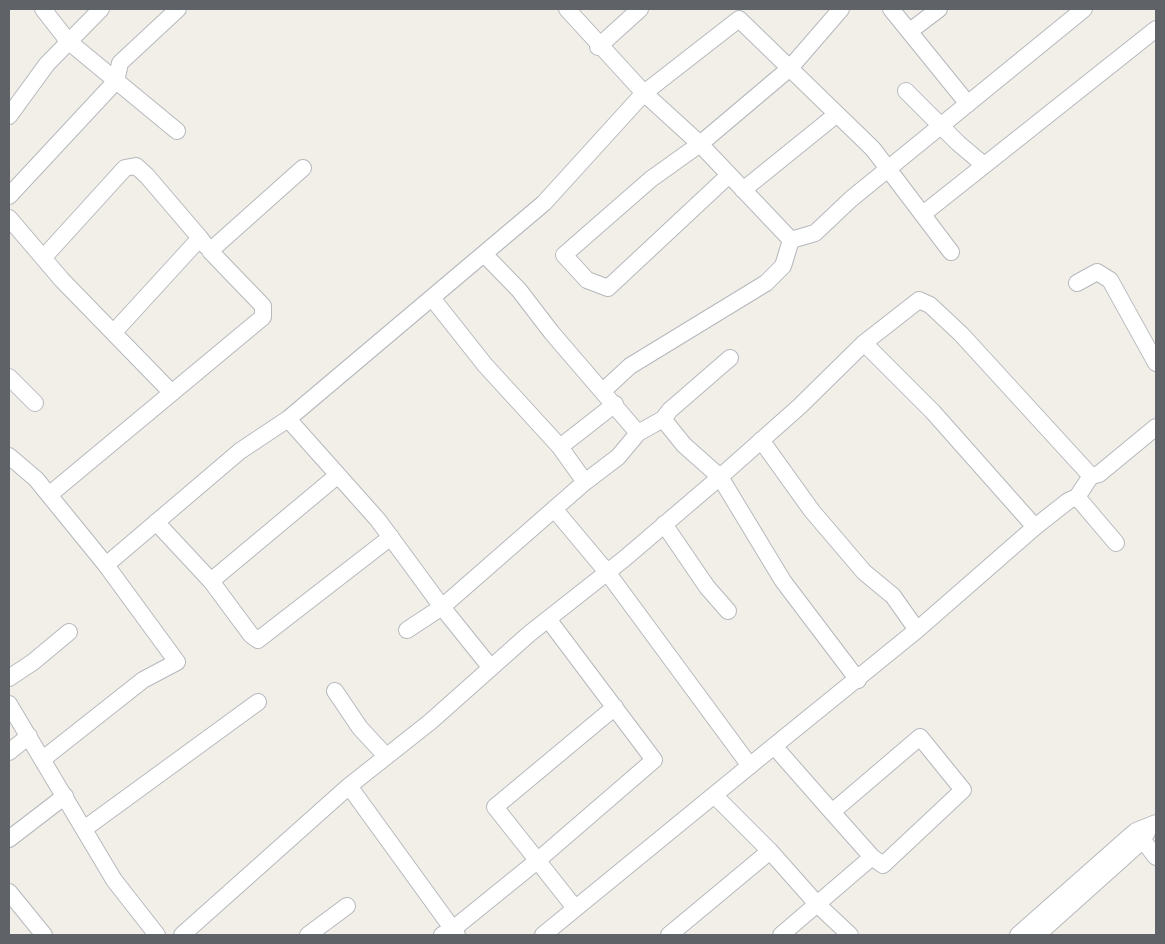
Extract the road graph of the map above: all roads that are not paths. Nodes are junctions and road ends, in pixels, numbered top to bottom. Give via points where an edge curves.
1 (42, 9) edge
2 (100, 9) edge
3 (178, 9) edge
4 (567, 9) edge
5 (640, 9) edge
6 (842, 9) edge
7 (891, 9) edge
8 (939, 9) edge
9 (1084, 9) edge
10 (1156, 29) edge
11 (910, 31) junction
12 (68, 40) junction
13 (599, 46) junction
14 (790, 68) junction
15 (116, 81) junction
16 (906, 91) dead end
17 (644, 93) junction
18 (968, 104) junction
19 (837, 114) junction
20 (9, 116) edge
21 (941, 125) junction
22 (177, 131) dead end
23 (700, 144) junction
24 (984, 165) junction
25 (303, 168) dead end
26 (888, 169) junction
27 (729, 175) junction
28 (743, 190) junction
29 (9, 196) edge
30 (923, 214) junction
31 (9, 218) edge
32 (200, 238) junction
33 (791, 240) junction
34 (210, 251) junction
35 (951, 252) dead end
36 (484, 254) junction
37 (44, 258) junction
38 (1077, 283) dead end
39 (432, 298) junction
40 (114, 332) junction
41 (864, 343) junction
42 (730, 358) dead end
43 (1156, 363) edge
44 (9, 377) edge
45 (603, 391) junction
46 (172, 393) junction
47 (36, 403) dead end
48 (615, 404) junction
49 (288, 419) junction
50 (663, 419) junction
51 (1156, 427) edge
52 (638, 433) junction
53 (761, 440) junction
54 (560, 447) junction
55 (9, 456) edge
56 (338, 475) junction
57 (1091, 476) junction
58 (720, 477) junction
59 (584, 482) junction
60 (49, 495) junction
61 (1077, 497) junction
62 (555, 510) junction
63 (156, 522) junction
64 (664, 524) junction
65 (1034, 527) junction
66 (391, 537) junction
67 (1116, 543) dead end
68 (106, 565) junction
69 (606, 572) junction
70 (211, 581) junction
71 (442, 607) junction
72 (728, 611) dead end
73 (548, 619) junction
74 (407, 630) dead end
75 (917, 630) junction
76 (69, 632) dead end
77 (491, 668) junction
78 (9, 678) edge
79 (858, 680) junction
80 (335, 691) dead end
81 (258, 702) dead end
82 (9, 704) edge
83 (615, 707) junction
84 (29, 736) junction
85 (774, 746) junction
86 (9, 752) edge
87 (386, 756) junction
88 (43, 759) junction
89 (750, 766) junction
90 (349, 786) junction
91 (714, 795) junction
92 (65, 796) junction
93 (832, 812) junction
94 (84, 829) junction
95 (1148, 830) edge
96 (9, 838) edge
97 (770, 851) junction
98 (1156, 856) edge
99 (872, 857) junction
100 (537, 861) junction
101 (9, 892) edge
102 (817, 904) junction
103 (348, 906) dead end
104 (575, 908) junction
105 (450, 933) edge
106 (44, 935) edge
107 (157, 935) edge
108 (182, 935) edge
109 (308, 935) edge
110 (543, 935) edge
111 (669, 935) edge
112 (781, 935) edge
113 (850, 935) edge
114 (1018, 935) edge
115 (1037, 935) edge

1 - 12 street
2 - 12 street
3 - 15 street via 120,63
4 - 13 street
5 - 13 street
6 - 14 street
7 - 11 street
8 - 11 street
9 - 18 street
10 - 24 street
11 - 18 street
12 - 15 street
12 - 20 street
13 - 17 street
14 - 17 street via 739,19
14 - 19 street
14 - 23 street
15 - 22 street
15 - 29 street
16 - 21 street
17 - 23 street
17 - 36 street via 544,203
18 - 21 street
19 - 26 street via 873,149
19 - 28 street
21 - 24 street
21 - 26 street
23 - 27 street
23 - 27 street via 651,179 564,255 587,280 608,288
24 - 30 street
25 - 34 street
26 - 30 street
26 - 33 street via 815,233
27 - 28 street
28 - 33 street
30 - 35 street
31 - 37 street
32 - 34 street
32 - 37 street via 136,166 125,168
32 - 40 street
33 - 45 street via 783,266 766,283 630,366
34 - 46 street via 263,306 263,317
36 - 39 street
36 - 45 street via 519,290
37 - 40 street
38 - 43 street via 1097,272 1110,280
39 - 49 street
39 - 54 street via 485,365
40 - 46 street
41 - 53 street
41 - 57 street via 919,300 930,305 961,334
41 - 65 street via 934,412
42 - 50 street
44 - 47 street
45 - 48 street
46 - 60 street
48 - 52 street
48 - 54 street
49 - 56 street
49 - 63 street via 240,451
50 - 52 street
50 - 58 street via 684,445
51 - 57 street via 1099,474
52 - 59 street via 618,457
53 - 58 street
53 - 75 street via 812,510 864,572 893,596
54 - 59 street
55 - 60 street
56 - 66 street
56 - 70 street
57 - 61 street
58 - 64 street
58 - 79 street via 783,581
59 - 62 street
60 - 68 street
61 - 65 street
61 - 67 street
62 - 69 street
62 - 71 street
63 - 68 street
63 - 70 street
64 - 69 street
64 - 72 street via 707,587
65 - 75 street
66 - 70 street via 258,640
66 - 71 street
68 - 88 street via 177,662 143,680
69 - 73 street
69 - 89 street
71 - 74 street
71 - 77 street
73 - 77 street
73 - 83 street
75 - 79 street
76 - 78 street
77 - 87 street
79 - 85 street
80 - 87 street via 360,728
81 - 94 street
82 - 84 street
83 - 100 street via 654,760
83 - 100 street via 495,807
84 - 86 street
84 - 88 street
85 - 89 street
85 - 93 street
87 - 90 street
88 - 92 street
89 - 91 street
90 - 105 street
90 - 108 street
91 - 97 street
91 - 104 street
92 - 94 street
92 - 96 street
93 - 99 street
93 - 99 street via 920,738 962,790 882,865
94 - 107 street via 114,880
95 - 98 street
95 - 114 street
95 - 115 street
97 - 102 street
97 - 111 street
99 - 102 street
100 - 104 street
100 - 105 street
101 - 106 street
102 - 112 street
102 - 113 street
103 - 109 street
104 - 110 street

